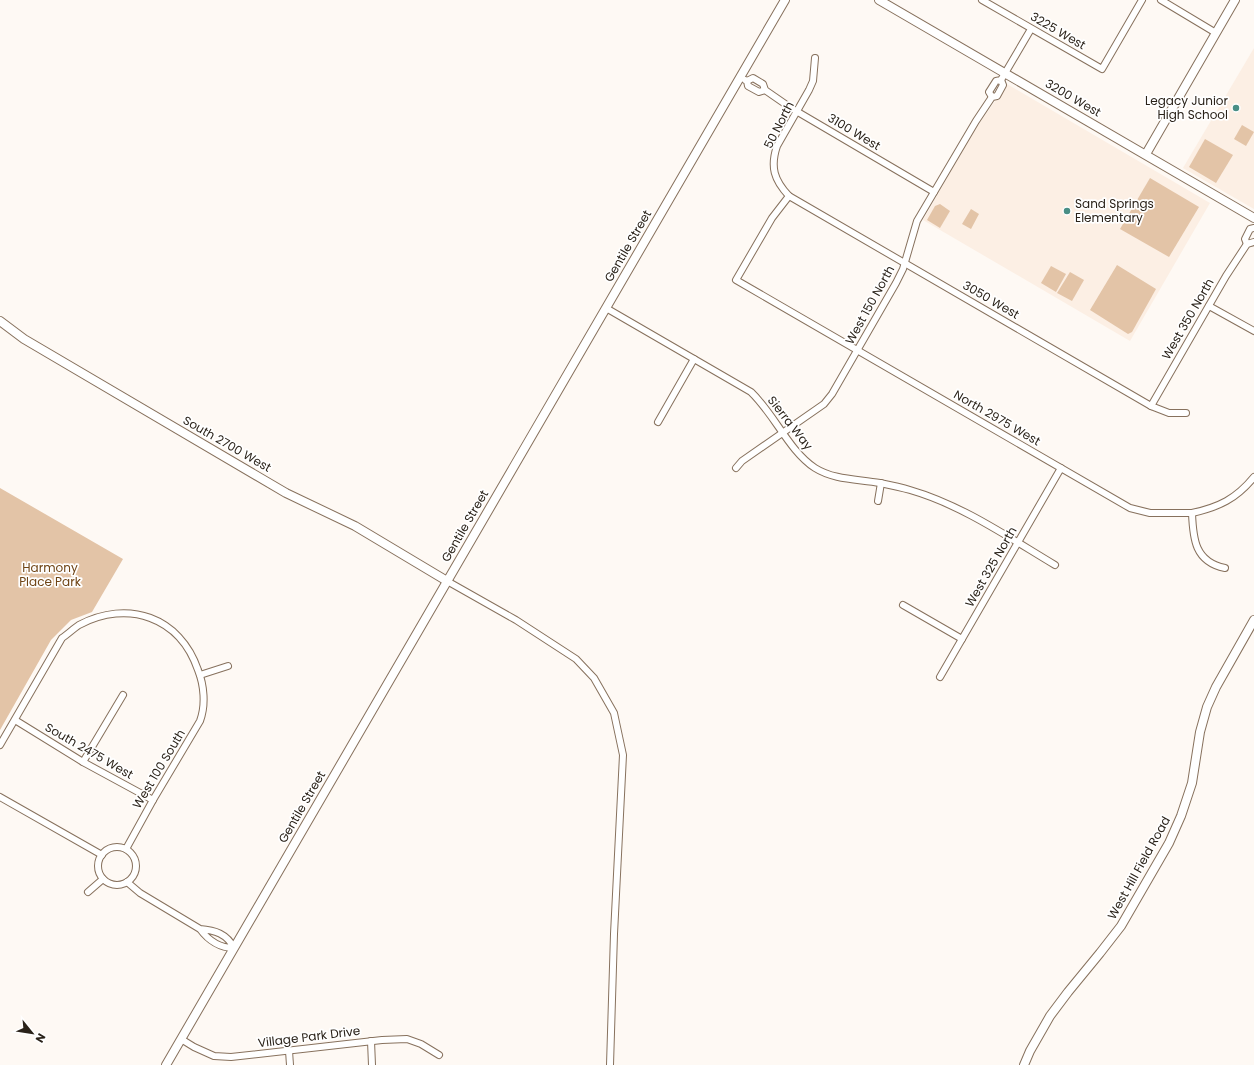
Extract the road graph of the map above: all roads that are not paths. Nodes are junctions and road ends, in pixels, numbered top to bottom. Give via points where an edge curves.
1 (785, 0) edge
2 (879, 0) edge
3 (982, 0) edge
4 (1142, 0) edge
5 (1160, 0) edge
6 (1235, 0) edge
7 (1031, 29) junction
8 (1216, 33) junction
9 (815, 58) dead end
10 (1003, 76) junction
11 (744, 79) junction
12 (797, 112) junction
13 (1146, 154) junction
14 (934, 192) junction
15 (789, 196) junction
16 (1254, 218) edge
17 (1254, 228) edge
18 (1254, 242) edge
19 (1247, 244) junction
20 (904, 262) junction
21 (1209, 306) junction
22 (606, 308) junction
23 (0, 321) edge
24 (1254, 331) edge
25 (858, 350) junction
26 (694, 359) junction
27 (1151, 406) junction
28 (1186, 413) dead end
29 (658, 422) dead end
30 (783, 432) junction
31 (736, 468) dead end
32 (1061, 468) junction
33 (1254, 477) edge
34 (880, 483) junction
35 (878, 501) dead end
36 (1192, 512) junction
37 (1018, 543) junction
38 (1055, 565) dead end
39 (1225, 568) dead end
40 (447, 581) junction
41 (903, 605) dead end
42 (1254, 620) edge
43 (962, 639) junction
44 (228, 666) dead end
45 (200, 675) junction
46 (940, 677) dead end
47 (123, 695) dead end
48 (15, 720) junction
49 (0, 745) edge
50 (83, 762) junction
51 (0, 797) edge
52 (153, 800) junction
53 (126, 849) junction
54 (102, 855) junction
55 (103, 879) junction
56 (127, 882) junction
57 (88, 892) dead end
58 (200, 929) junction
59 (234, 948) junction
60 (181, 1039) junction
61 (371, 1041) junction
62 (289, 1052) junction
63 (440, 1055) dead end
64 (166, 1065) edge
65 (290, 1065) edge
66 (372, 1065) edge
67 (610, 1065) edge
68 (1024, 1065) edge

1 - 11 main road, Gentile Street
2 - 10 main road, 3200 West
3 - 7 street, 3225 West
4 - 7 street, 3225 West via 1102,69
5 - 8 street
6 - 8 main road
7 - 10 street, West 150 North
8 - 13 main road
9 - 12 street, 50 North via 813,81
10 - 13 main road, 3200 West
10 - 14 street, West 150 North via 996,80 989,92 992,97
11 - 12 street, 3100 West via 753,78 763,84 765,90
11 - 22 main road, Gentile Street
12 - 14 street, 3100 West
12 - 15 street, 50 North via 774,155 777,179
13 - 16 main road, 3200 West
14 - 20 street, West 150 North via 918,221
15 - 20 street, 3050 West
15 - 25 street, North 2975 West via 772,218 736,280
17 - 19 street, West 350 North via 1250,229 1244,239
18 - 19 street
19 - 21 street, West 350 North
20 - 25 street, West 150 North via 896,283
20 - 27 street, 3050 West
21 - 24 street
21 - 27 street, West 350 North
22 - 26 street, Sierra Way
22 - 40 main road, Gentile Street
23 - 40 main road, South 2700 West via 33,345 279,489 355,526
25 - 30 street, West 150 North via 829,399
25 - 32 street, North 2975 West
26 - 29 street
26 - 30 street, Sierra Way via 750,392 766,408
27 - 28 street, 3050 West via 1169,413
30 - 31 street, West 150 North
30 - 34 street, Sierra Way via 808,463 818,469 839,477
32 - 36 street, North 2975 West via 1130,508 1150,513
32 - 37 street, West 325 North
33 - 36 street, North 2975 West via 1232,499 1221,505
34 - 35 street
34 - 37 street, Sierra Way via 954,506
36 - 39 street via 1198,551 1215,566
37 - 38 street, Sierra Way
37 - 43 street, West 325 North
40 - 59 main road, Gentile Street
40 - 67 street via 516,620 576,659 594,678 614,712 624,755
41 - 43 street
42 - 68 main road, West Hill Field Road via 1207,707 1200,732 1192,783 1169,843 1121,926 1050,1016
43 - 46 street, West 325 North
44 - 45 street
45 - 48 street, West 100 South via 184,641 158,621 142,614 124,613 104,617 86,622 62,638
45 - 52 street, West 100 South via 203,689 202,716
47 - 50 street
48 - 49 street, West 100 South
48 - 50 street, South 2475 West
50 - 52 street, South 2475 West
51 - 54 street
52 - 53 street, West 100 South
53 - 54 street via 115,847
53 - 56 street via 131,853 136,865 132,877
54 - 55 street via 98,867
55 - 56 street via 117,885
55 - 57 street
56 - 58 street via 140,893
58 - 59 street via 207,938 225,948
58 - 59 street via 212,930 230,940
59 - 60 main road, Gentile Street
60 - 62 street, Village Park Drive via 214,1056
60 - 64 main road, Gentile Street
61 - 62 street, Village Park Drive
61 - 63 street, Village Park Drive via 407,1039 422,1044
61 - 66 street
62 - 65 street

